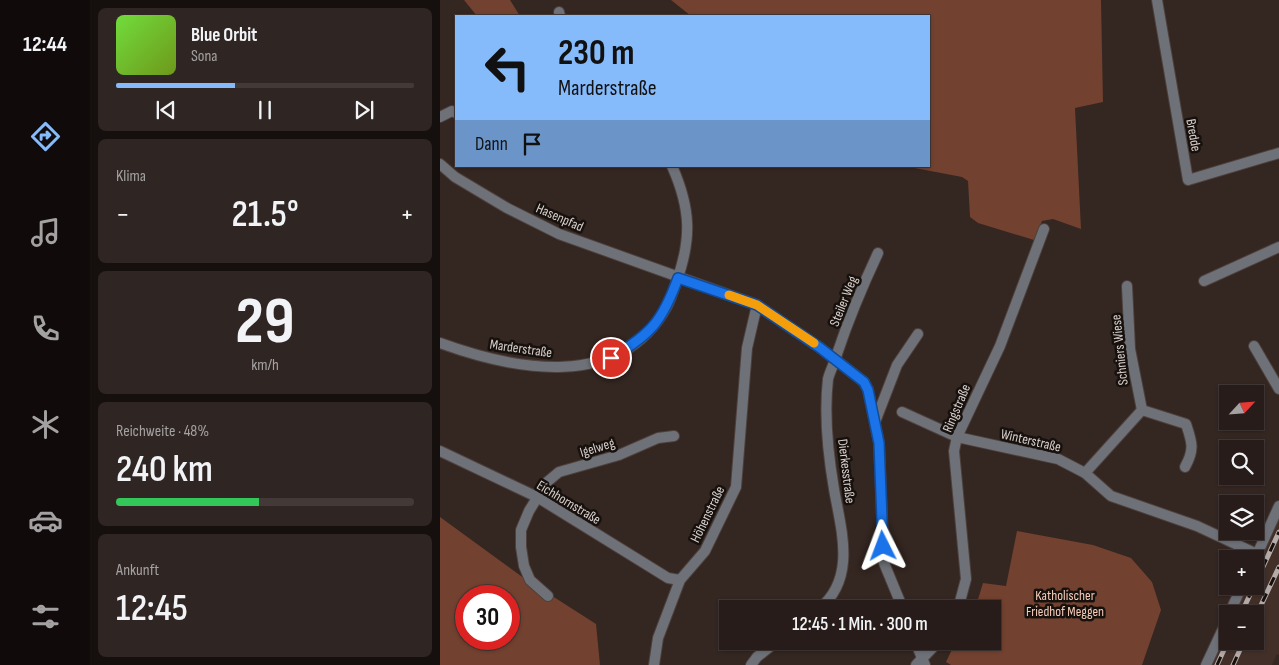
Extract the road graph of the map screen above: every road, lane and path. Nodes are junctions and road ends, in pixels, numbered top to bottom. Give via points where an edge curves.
1 (1158, 0) edge
2 (455, 112) edge
3 (440, 117) edge
4 (1279, 153) edge
5 (440, 164) edge
6 (672, 167) edge
7 (1044, 229) dead end
8 (1279, 247) edge
9 (878, 253) dead end
10 (678, 278) junction
11 (1204, 281) dead end
12 (1128, 286) dead end
13 (757, 305) junction
14 (918, 334) dead end
15 (440, 343) edge
16 (1254, 346) dead end
17 (835, 360) junction
18 (1279, 389) edge
19 (1142, 410) junction
20 (902, 412) dead end
21 (875, 423) junction
22 (674, 436) dead end
23 (956, 437) junction
24 (440, 451) edge
25 (1185, 467) dead end
26 (1085, 473) junction
27 (536, 498) junction
28 (1279, 506) edge
29 (1244, 550) edge
30 (1259, 550) edge
31 (680, 580) junction
32 (548, 596) dead end
33 (829, 600) edge
34 (898, 600) edge
35 (960, 600) edge
36 (1219, 637) edge
37 (766, 650) edge
38 (931, 650) edge
39 (921, 662) edge
40 (654, 665) edge
41 (752, 665) edge
42 (1206, 665) edge

1 - 4 street, Bredde via 1188,180
2 - 3 street
5 - 10 street, Hasenpfad via 455,177 507,208 559,234
6 - 10 street, Marderstraße via 681,187 688,222 687,242
7 - 23 street, Ringstraße via 1000,346
8 - 11 street
9 - 17 street, Steiler Weg via 851,312
10 - 13 street, Hasenpfad
10 - 15 street, Marderstraße via 667,307 656,323 643,337 601,362 551,368 533,366 479,356
12 - 19 street, Schniers Wiese via 1130,349
13 - 17 street, Hasenpfad
13 - 31 street, Höhenstraße via 747,348 736,487 705,551
14 - 21 street via 898,365
16 - 18 street
17 - 21 street, Hasenpfad via 864,382
17 - 33 street, Dierkesstraße via 828,378 827,409 834,488 844,546 840,582
19 - 25 street via 1186,424 1193,444
19 - 26 street
20 - 23 street, Winterstraße
21 - 34 street, Hasenpfad via 879,443 884,563
22 - 27 street, Igelweg via 647,442 619,456 559,472
23 - 26 street, Winterstraße via 1058,459
23 - 35 street, Ringstraße via 954,451 966,579
24 - 27 street, Eichhornstraße
26 - 29 street, Winterstraße via 1111,496 1197,526
27 - 31 street, Eichhornstraße via 668,578
27 - 32 street, Igelweg via 522,530 524,566 530,580
28 - 30 street
31 - 40 street, Höhenstraße via 658,638
36 - 42 street
37 - 41 street
38 - 39 street

